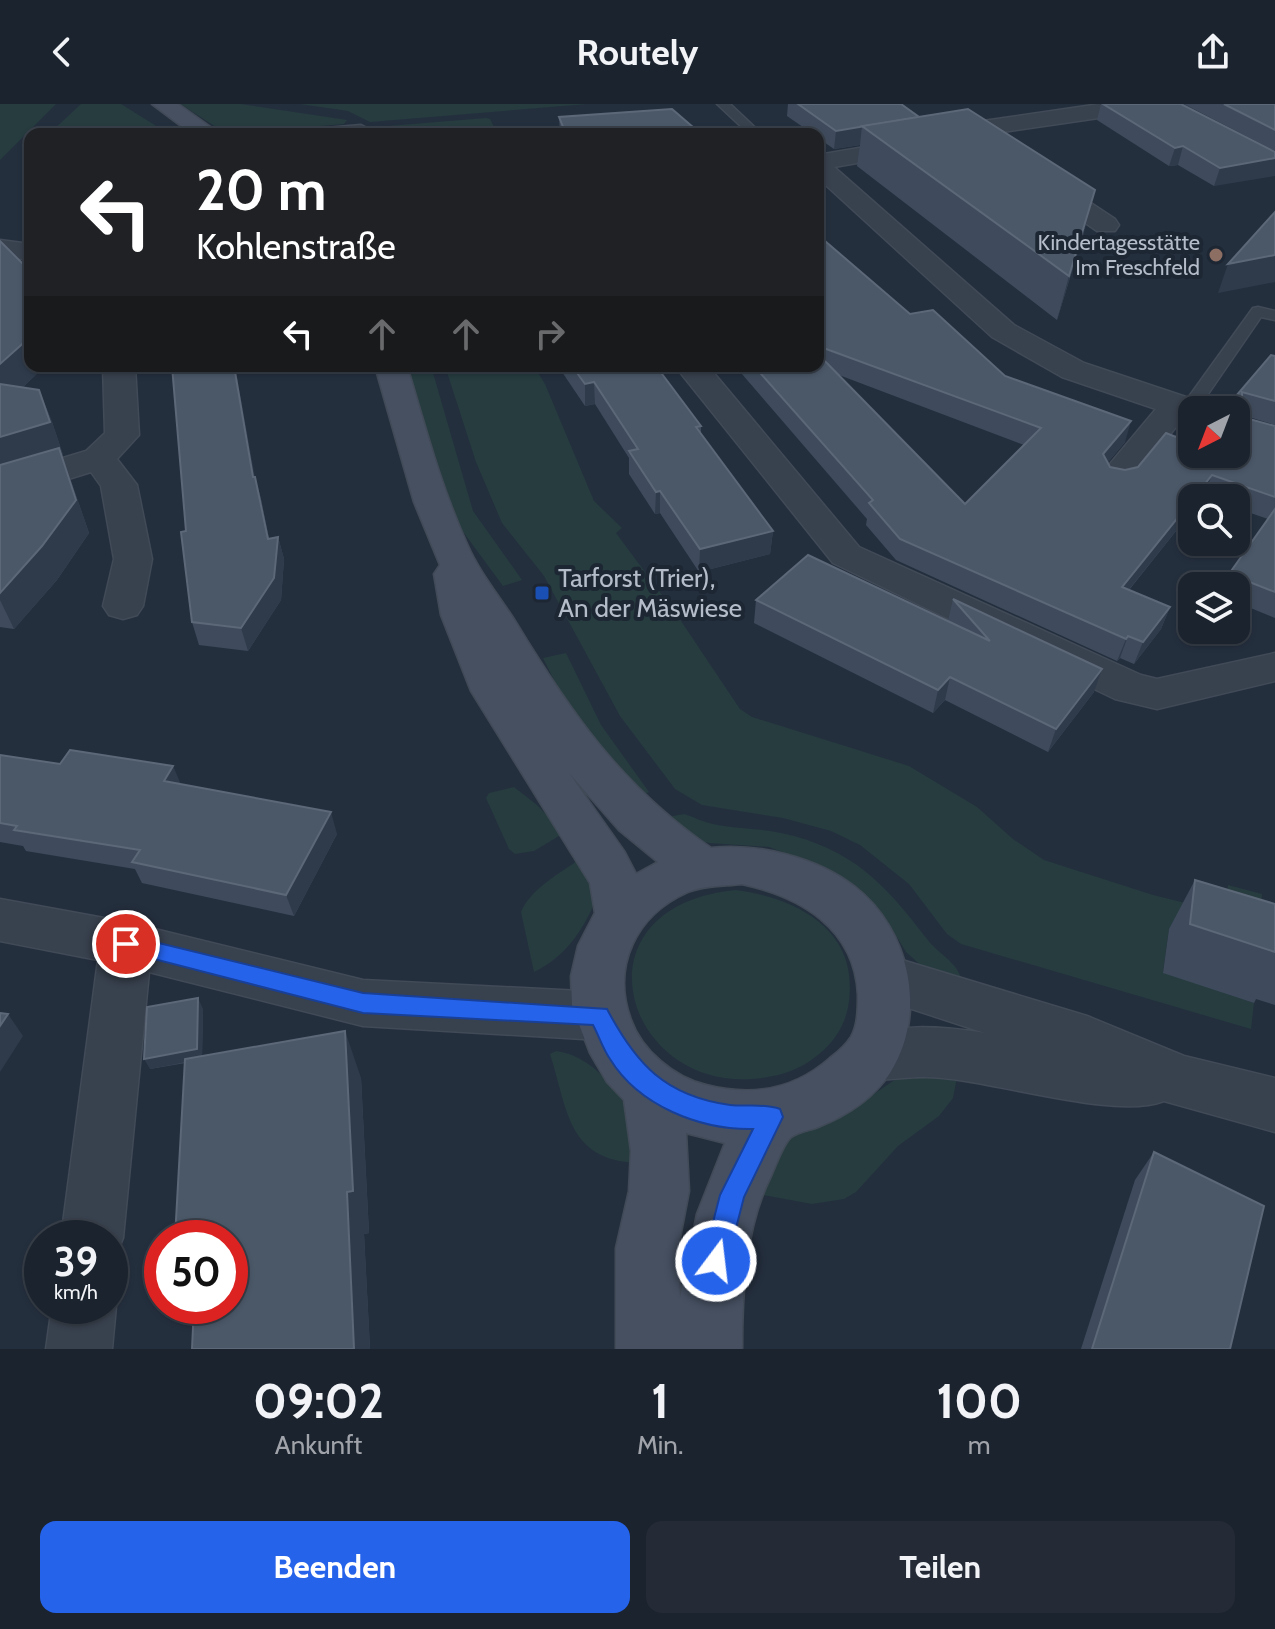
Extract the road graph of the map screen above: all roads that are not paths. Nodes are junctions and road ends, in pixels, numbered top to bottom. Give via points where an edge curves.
1 (163, 104) edge
2 (723, 104) edge
3 (1147, 104) edge
4 (199, 128) edge
5 (749, 128) edge
6 (978, 135) junction
7 (824, 163) edge
8 (824, 169) edge
9 (1106, 225) dead end
10 (0, 248) edge
11 (24, 251) edge
12 (1275, 316) edge
13 (118, 372) edge
14 (393, 372) edge
15 (696, 372) edge
16 (1194, 396) edge
17 (1178, 406) edge
18 (1178, 415) edge
19 (110, 446) junction
20 (1117, 477) edge
21 (0, 489) edge
22 (450, 548) junction
23 (123, 606) dead end
24 (1275, 667) edge
25 (702, 868) junction
26 (620, 915) junction
27 (0, 920) edge
28 (126, 944) junction
29 (882, 977) junction
30 (600, 1016) junction
31 (870, 1057) junction
32 (1180, 1081) junction
33 (651, 1088) junction
34 (1275, 1105) edge
35 (771, 1117) junction
36 (94, 1220) edge
37 (82, 1324) edge
38 (79, 1349) edge
39 (649, 1349) edge
40 (709, 1349) edge

1 - 4 main road
2 - 5 lane
3 - 6 street via 969,130
6 - 7 street
6 - 9 street
8 - 17 street via 1003,331 1073,370
10 - 11 street
12 - 16 lane via 1258,311
13 - 19 street
14 - 22 main road via 422,475
15 - 24 street via 846,555 1130,688 1157,694
18 - 20 street
19 - 21 street
19 - 23 street via 133,559
22 - 25 main road via 584,764 649,831
22 - 26 main road via 466,634 506,716 607,865
25 - 26 main road via 643,893
25 - 29 main road via 742,865 782,873 820,889 851,915 874,947
26 - 30 main road via 597,962
27 - 28 street
28 - 30 street via 363,1003
28 - 36 street
29 - 31 main road via 886,1009
29 - 32 street via 1087,1041
30 - 33 main road via 619,1054
31 - 32 street via 924,1052 1096,1077
31 - 35 main road via 830,1096
32 - 34 street
33 - 35 main road via 708,1113
33 - 39 main road via 660,1151 659,1191 647,1248
35 - 40 main road via 733,1195 716,1261
37 - 38 street

